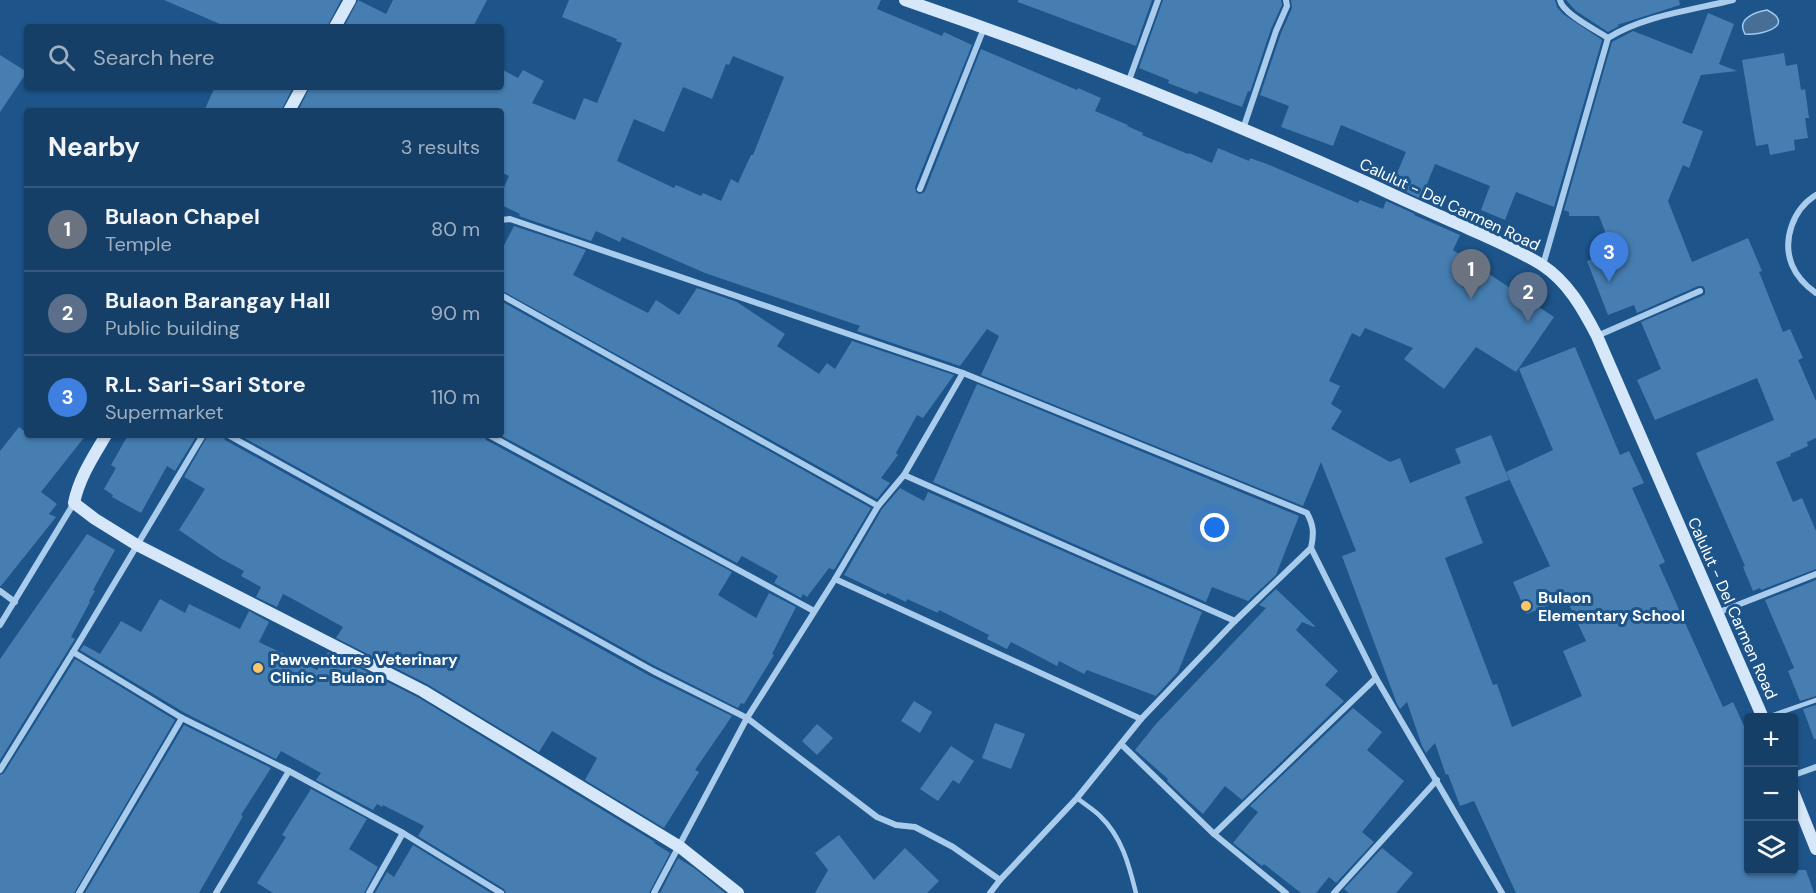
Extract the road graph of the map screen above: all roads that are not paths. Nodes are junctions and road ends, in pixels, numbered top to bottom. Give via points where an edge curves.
1 (350, 0) edge
2 (906, 0) edge
3 (1158, 0) edge
4 (1286, 0) edge
5 (1560, 0) edge
6 (1733, 0) edge
7 (337, 24) edge
8 (984, 27) junction
9 (1608, 38) junction
10 (1128, 83) junction
11 (300, 90) edge
12 (291, 108) edge
13 (1242, 130) junction
14 (920, 189) dead end
15 (1816, 195) edge
16 (504, 220) edge
17 (1543, 266) junction
18 (1700, 291) dead end
19 (1816, 293) edge
20 (504, 297) edge
21 (1597, 336) junction
22 (963, 373) junction
23 (104, 438) edge
24 (201, 438) edge
25 (233, 438) edge
26 (495, 438) edge
27 (904, 475) junction
28 (74, 503) junction
29 (878, 507) junction
30 (137, 544) junction
31 (1311, 548) junction
32 (1816, 574) edge
33 (836, 579) junction
34 (0, 591) edge
35 (15, 602) junction
36 (814, 611) junction
37 (1717, 613) junction
38 (1235, 621) junction
39 (0, 626) edge
40 (73, 652) junction
41 (1376, 678) junction
42 (1816, 700) edge
43 (1762, 713) edge
44 (1776, 713) edge
45 (182, 718) junction
46 (747, 718) junction
47 (1141, 719) junction
48 (1121, 744) junction
49 (1816, 767) edge
50 (0, 770) edge
51 (289, 771) junction
52 (1798, 774) edge
53 (1437, 780) junction
54 (1077, 798) junction
55 (1798, 804) edge
56 (403, 833) junction
57 (1214, 834) junction
58 (680, 847) junction
59 (1816, 849) edge
60 (1000, 880) junction
61 (79, 893) edge
62 (216, 893) edge
63 (369, 893) edge
64 (501, 893) edge
65 (654, 893) edge
66 (738, 893) edge
67 (990, 893) edge
68 (1136, 893) edge
69 (1286, 893) edge
70 (1334, 893) edge
71 (1502, 893) edge

1 - 7 main road
2 - 8 main road, Calulut - Del Carmen Road
3 - 10 street
4 - 13 street
5 - 9 street via 1571,14
6 - 9 street via 1622,28
8 - 10 main road, Calulut - Del Carmen Road
8 - 14 street
9 - 17 street
10 - 13 main road, Calulut - Del Carmen Road
11 - 12 main road
13 - 17 main road, Calulut - Del Carmen Road via 1490,238
15 - 19 street via 1798,213 1790,229 1788,248 1792,266 1805,286
16 - 22 street
17 - 21 main road, Calulut - Del Carmen Road via 1571,292
18 - 21 street
20 - 29 street
21 - 37 main road, Calulut - Del Carmen Road
22 - 27 street
22 - 31 street via 1307,513 1314,533
23 - 28 main road via 85,471
24 - 30 street
25 - 46 street via 614,650
26 - 36 street
27 - 29 street
27 - 38 street
28 - 30 main road
28 - 35 street
29 - 33 street
30 - 40 street
30 - 58 main road via 423,691
31 - 38 street
31 - 41 street
32 - 37 street
33 - 36 street
33 - 47 street
34 - 35 street
35 - 39 street
36 - 46 street
37 - 43 main road, Calulut - Del Carmen Road
38 - 47 street
40 - 45 street
40 - 50 street
41 - 53 street
41 - 57 street
42 - 44 lane
45 - 51 street
45 - 61 street
46 - 58 street
46 - 60 street via 877,817 915,827 953,847
47 - 48 street
48 - 54 street
48 - 57 street
49 - 52 street
51 - 56 street
51 - 62 street
53 - 70 street
53 - 71 street
54 - 60 street
54 - 68 lane via 1100,816 1120,842
55 - 59 main road
56 - 63 street
56 - 64 street
57 - 69 street
58 - 65 street
58 - 66 main road
60 - 67 street

